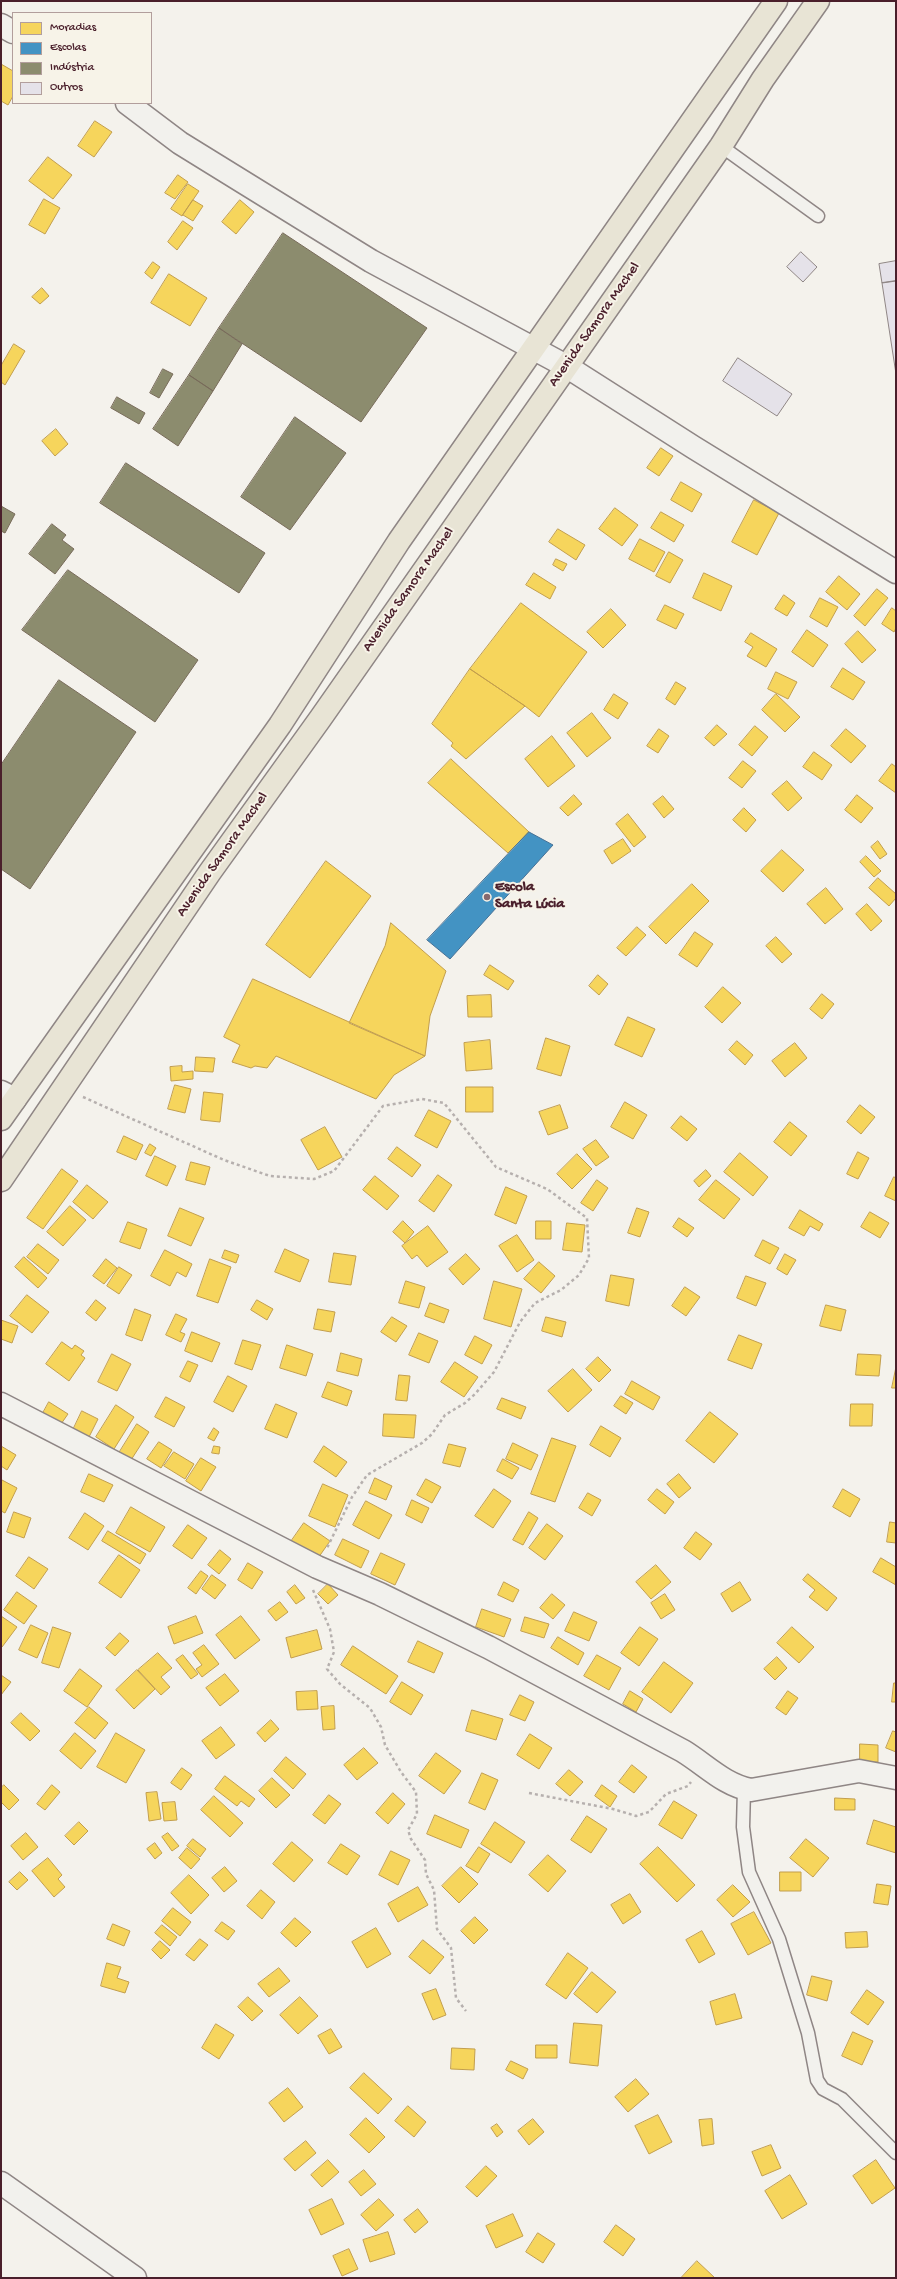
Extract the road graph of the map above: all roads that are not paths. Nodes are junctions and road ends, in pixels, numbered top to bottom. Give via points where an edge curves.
1 (776, 1) edge
2 (818, 1) edge
3 (1, 25) edge
4 (12, 31) edge
5 (128, 104) edge
6 (721, 146) junction
7 (818, 216) dead end
8 (535, 348) junction
9 (566, 366) junction
10 (896, 572) edge
11 (8, 1096) edge
12 (1, 1119) edge
13 (1, 1180) edge
14 (1, 1404) edge
15 (896, 1778) edge
16 (744, 1788) junction
17 (896, 2153) edge
18 (1, 2183) edge
19 (135, 2278) edge

1 - 8 highway, Avenida Samora Machel
2 - 6 highway, Avenida Samora Machel via 763,79
3 - 4 street
5 - 8 street via 180,143 371,261
6 - 7 lane
6 - 9 highway, Avenida Samora Machel
8 - 9 street
8 - 11 highway, Avenida Samora Machel via 399,541 280,725
9 - 10 street
9 - 13 highway, Avenida Samora Machel via 205,879
11 - 12 highway, Avenida Samora Machel
14 - 16 street via 317,1566 488,1647 704,1763 728,1783
15 - 16 street via 859,1771 751,1790
16 - 17 lane via 743,1827 749,1872 779,1939 808,2033 817,2080 823,2089 842,2099
18 - 19 street

